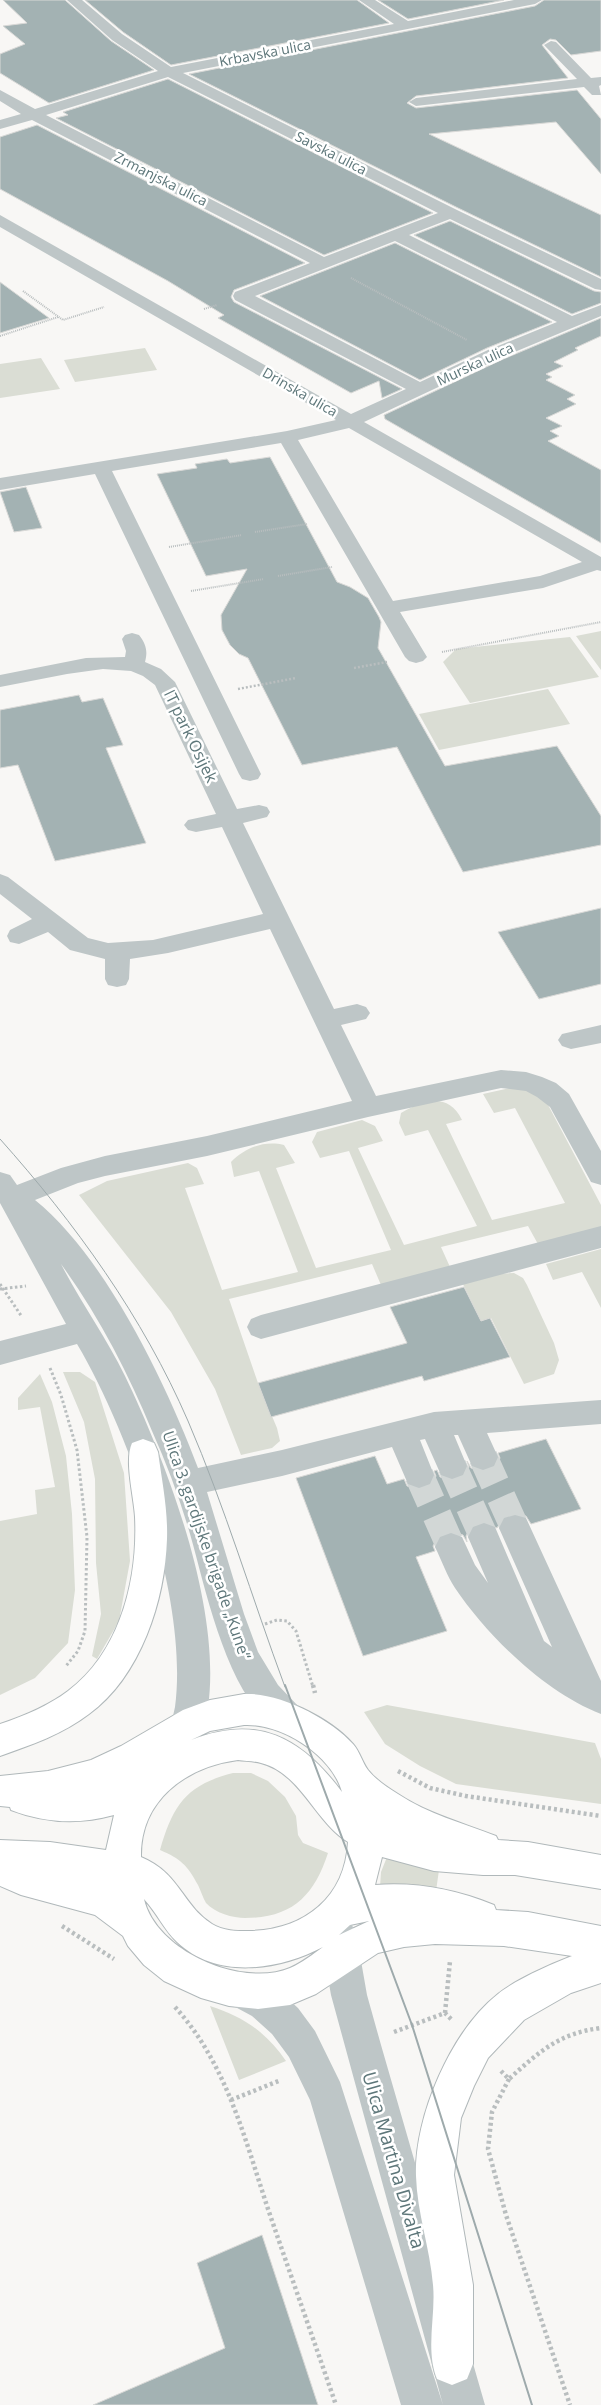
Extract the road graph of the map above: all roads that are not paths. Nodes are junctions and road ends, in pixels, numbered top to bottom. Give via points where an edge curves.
1 (74, 0) edge
2 (366, 0) edge
3 (535, 0) edge
4 (404, 24) junction
5 (551, 45) dead end
6 (169, 72) junction
7 (595, 82) edge
8 (0, 94) edge
9 (601, 97) edge
10 (416, 102) dead end
11 (33, 114) junction
12 (0, 125) edge
13 (451, 213) junction
14 (0, 220) edge
15 (396, 235) junction
16 (323, 263) junction
17 (601, 285) edge
18 (601, 310) edge
19 (571, 322) junction
20 (420, 389) junction
21 (351, 421) junction
22 (286, 437) junction
23 (101, 468) junction
24 (0, 484) edge
25 (599, 564) edge
26 (387, 608) junction
27 (132, 639) dead end
28 (416, 657) road end
29 (134, 665) junction
30 (0, 682) edge
31 (250, 774) dead end
32 (259, 812) dead end
33 (231, 818) junction
34 (196, 826) dead end
35 (0, 882) edge
36 (277, 919) junction
37 (49, 921) junction
38 (19, 936) dead end
39 (118, 952) junction
40 (117, 980) dead end
41 (357, 1013) dead end
42 (325, 1020) junction
43 (601, 1034) edge
44 (571, 1040) dead end
45 (368, 1107) junction
46 (601, 1176) edge
47 (6, 1190) edge
48 (601, 1237) edge
49 (261, 1327) dead end
50 (86, 1330) junction
51 (0, 1353) edge
52 (601, 1412) edge
53 (466, 1420) junction
54 (434, 1424) junction
55 (401, 1432) junction
56 (143, 1452) junction
57 (482, 1457) tunnel mouth
58 (452, 1466) tunnel mouth
59 (419, 1475) tunnel mouth
60 (188, 1483) junction
61 (515, 1528) tunnel mouth
62 (484, 1537) tunnel mouth
63 (451, 1547) tunnel mouth
64 (536, 1654) junction
65 (595, 1696) edge
66 (287, 1718) junction
67 (188, 1722) junction
68 (0, 1740) edge
69 (161, 1775) junction
70 (357, 1782) junction
71 (1, 1791) edge
72 (365, 1832) junction
73 (503, 1857) junction
74 (0, 1858) edge
75 (0, 1867) edge
76 (121, 1869) junction
77 (601, 1872) edge
78 (339, 1911) junction
79 (132, 1922) junction
80 (505, 1928) junction
81 (601, 1944) edge
82 (341, 1956) junction
83 (601, 1965) edge
84 (238, 1989) junction
85 (452, 2364) junction
86 (422, 2405) edge
87 (464, 2405) edge

1 - 6 street, Savska ulica via 117,37
2 - 4 street
3 - 4 street, Krbavska ulica
4 - 6 street, Krbavska ulica
5 - 7 street
6 - 11 street, Krbavska ulica
6 - 13 street, Savska ulica
7 - 9 street
7 - 10 street
8 - 11 street, Zrmanjska ulica
11 - 12 street, Krbavska ulica
11 - 16 street, Zrmanjska ulica
13 - 15 street
13 - 17 street, Savska ulica
14 - 21 street, Drinska ulica
15 - 16 street
15 - 19 street
16 - 20 street via 241,296
18 - 19 street, Murska ulica
19 - 20 street, Murska ulica
20 - 21 street, Murska ulica
21 - 22 street, Murska ulica
21 - 25 street, Drinska ulica
22 - 23 street, Murska ulica
22 - 26 street
23 - 24 street, Murska ulica
23 - 31 street
25 - 26 street via 543,582
26 - 28 street
27 - 29 street via 137,652
29 - 30 street, IT park Osijek via 98,663
29 - 33 street, IT park Osijek via 164,682
32 - 33 street
33 - 34 street
33 - 36 street, IT park Osijek
35 - 37 street
36 - 39 street via 151,949
36 - 42 street, IT park Osijek
37 - 38 street
37 - 39 street via 79,944 94,950
39 - 40 street
41 - 42 street
42 - 45 street, IT park Osijek
43 - 44 street
45 - 46 street via 501,1079 538,1084 560,1101
45 - 47 street
47 - 50 street, Ulica 3. gardijske brigade „Kune“
47 - 60 street, Ulica 3. gardijske brigade „Kune“ via 42,1220 63,1244 100,1299 143,1376
48 - 49 street
50 - 51 street
50 - 56 street, Ulica 3. gardijske brigade „Kune“
52 - 53 street
53 - 54 street
53 - 57 street
54 - 55 street
54 - 58 street
55 - 59 street
55 - 60 street
56 - 67 street, Ulica 3. gardijske brigade „Kune“ via 176,1553 187,1608 194,1676
56 - 68 main road via 151,1539 146,1588 114,1666 87,1696 47,1721
60 - 66 street, Ulica 3. gardijske brigade „Kune“ via 244,1656 267,1697
61 - 65 street
62 - 64 street
63 - 64 street via 466,1577 495,1614
64 - 65 street
66 - 67 main road via 262,1710 238,1710
66 - 70 main road via 324,1739 344,1759
67 - 69 street, Ulica 3. gardijske brigade „Kune“
67 - 71 main road via 121,1764 91,1777 53,1787
69 - 71 main road via 125,1796 75,1806 46,1805
69 - 72 main road via 202,1750 230,1744 257,1746 282,1755 301,1767 340,1815
69 - 76 main road via 137,1802 129,1821
70 - 72 main road
70 - 73 main road via 386,1808 411,1822
72 - 73 main road via 390,1844 438,1854 482,1859
72 - 78 main road via 359,1882
73 - 77 main road
74 - 76 main road via 64,1860
75 - 79 main road via 21,1878 104,1900
76 - 78 main road via 140,1874 155,1884 182,1922 204,1941 226,1949 271,1948 295,1941 321,1928
76 - 79 main road via 123,1896
78 - 80 main road via 367,1903 397,1900 480,1916
78 - 82 street, Ulica Martina Divalta
79 - 84 main road via 146,1942 184,1972
80 - 81 main road
80 - 82 main road via 434,1926 406,1929 378,1935
82 - 84 main road via 294,1986 260,1991
82 - 85 street, Ulica Martina Divalta via 362,2045
83 - 85 main road via 562,1978 511,2007 476,2045 459,2075 442,2118 435,2175 453,2284
84 - 86 street via 265,2003 285,2021 302,2044 327,2095
85 - 87 street, Ulica Martina Divalta

